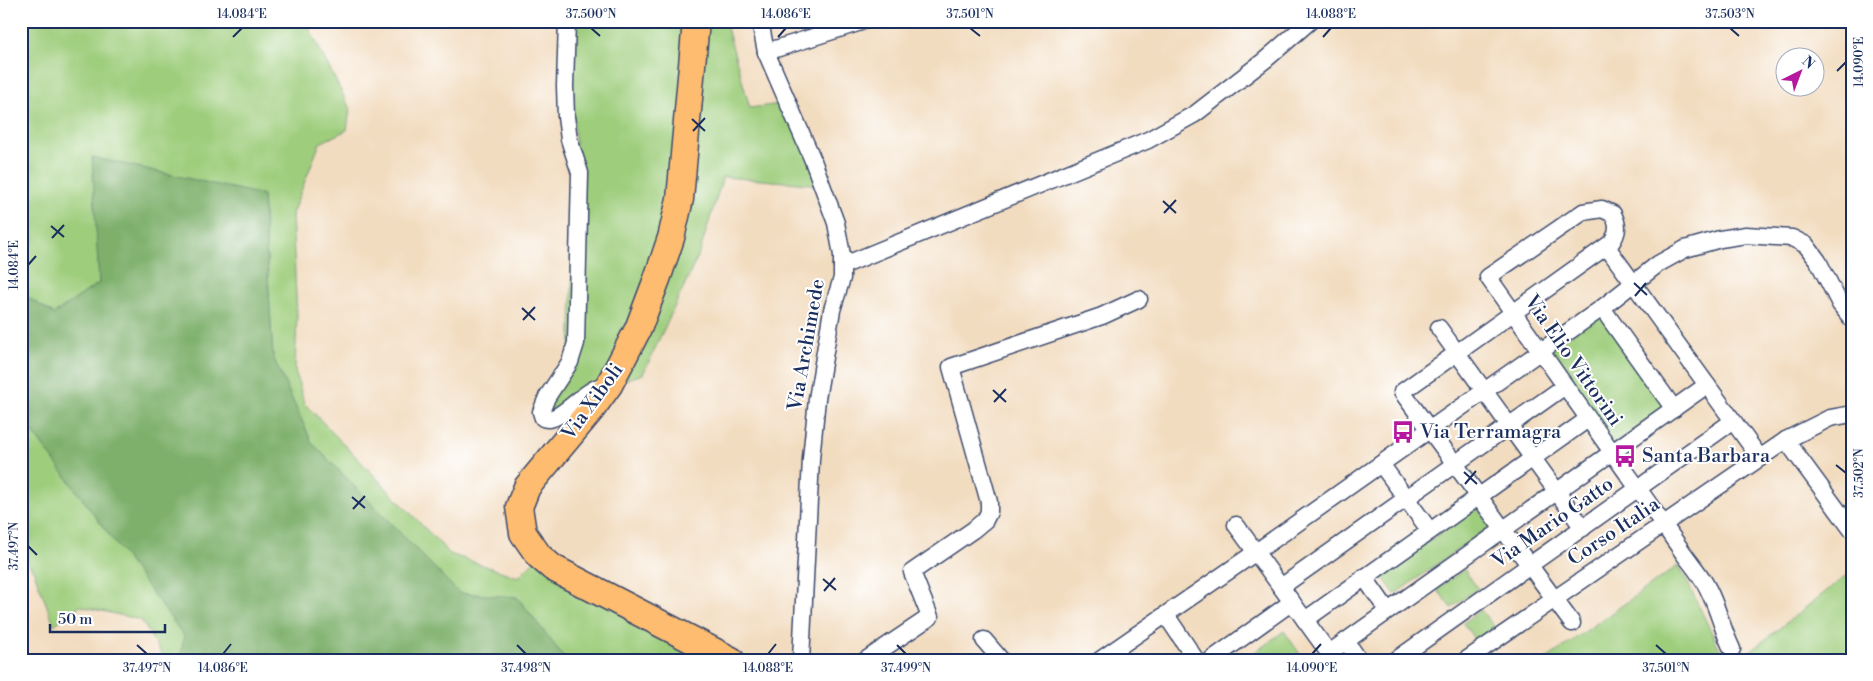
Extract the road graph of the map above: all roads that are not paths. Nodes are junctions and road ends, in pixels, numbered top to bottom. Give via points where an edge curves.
1 (567, 21) edge
2 (696, 21) edge
3 (760, 21) edge
4 (864, 21) edge
5 (1310, 21) edge
6 (766, 52) junction
7 (1606, 247) junction
8 (842, 266) junction
9 (1634, 284) junction
10 (1139, 299) dead end
11 (1602, 308) junction
12 (1513, 313) junction
13 (1852, 319) edge
14 (1439, 328) dead end
15 (1540, 351) junction
16 (1457, 353) junction
17 (609, 385) junction
18 (1707, 385) junction
19 (1564, 386) junction
20 (1484, 390) junction
21 (1674, 409) junction
22 (1852, 414) edge
23 (1588, 419) junction
24 (1733, 421) junction
25 (1509, 425) junction
26 (1430, 429) junction
27 (1786, 440) junction
28 (1612, 453) junction
29 (1532, 458) junction
30 (1760, 458) junction
31 (1455, 463) junction
32 (1381, 464) junction
33 (1638, 489) junction
34 (1557, 492) junction
35 (1479, 496) junction
36 (1406, 498) junction
37 (1664, 524) junction
38 (1236, 525) dead end
39 (1583, 528) junction
40 (1504, 529) junction
41 (1852, 530) edge
42 (1430, 531) junction
43 (1256, 552) junction
44 (1530, 565) junction
45 (1364, 577) junction
46 (1281, 587) junction
47 (1555, 599) junction
48 (1292, 602) junction
49 (1388, 611) junction
50 (1166, 614) junction
51 (1305, 620) junction
52 (1572, 623) dead end
53 (984, 640) dead end
54 (1346, 641) junction
55 (1732, 649) dead end
56 (1331, 656) edge
57 (731, 660) edge
58 (802, 660) edge
59 (866, 660) edge
60 (1001, 660) edge
61 (1100, 660) edge
62 (1196, 660) edge
63 (1211, 660) edge
64 (1359, 660) edge
65 (1396, 660) edge
66 (1466, 660) edge

1 - 17 street via 566,117 580,173 576,344 570,362 547,397 541,412 543,418 555,418 590,390
2 - 17 main road, Via Xiboli via 680,199 638,329
3 - 6 street, Via Archimede
4 - 6 street
5 - 8 street via 1194,114 1148,140
6 - 8 street, Via Archimede via 836,223
7 - 9 street
7 - 12 street
7 - 12 street, Via Elio Vittorini via 1617,234 1613,214 1602,209 1583,212 1488,277
8 - 58 street, Via Archimede via 817,399 811,459
9 - 11 street
9 - 13 street via 1658,264 1685,249 1746,235 1792,238 1806,246 1818,261 1840,304
9 - 18 street
10 - 59 street via 1102,316 951,367 989,502 989,512 973,530 912,572 930,617
11 - 15 street
11 - 21 street
12 - 15 street, Via Elio Vittorini
12 - 16 street
14 - 16 street
15 - 19 street, Via Elio Vittorini
15 - 20 street
16 - 20 street
16 - 26 street via 1402,392
17 - 57 main road, Via Xiboli via 527,487 519,507 523,533 538,556 553,568
18 - 21 street
18 - 24 street
19 - 23 street, Via Elio Vittorini
19 - 25 street
20 - 25 street
20 - 26 street
21 - 28 street
22 - 27 street, Corso Italia via 1830,418
23 - 28 street, Via Elio Vittorini
23 - 29 street
24 - 30 street
24 - 33 street, Via Mario Gatto
25 - 29 street
25 - 31 street
26 - 31 street
26 - 32 street
27 - 30 street, Corso Italia
27 - 41 street
28 - 33 street, Via Elio Vittorini
28 - 34 street
29 - 34 street
29 - 35 street
30 - 37 street, Corso Italia
31 - 35 street
31 - 36 street
32 - 36 street
32 - 43 street
33 - 37 street, Via Elio Vittorini
33 - 39 street, Via Mario Gatto
34 - 39 street
34 - 40 street
35 - 40 street
35 - 42 street
36 - 42 street
36 - 46 street
37 - 47 street, Corso Italia
37 - 55 street, Via Elio Vittorini via 1708,587
38 - 43 street
39 - 44 street, Via Mario Gatto
40 - 44 street
40 - 49 street
42 - 45 street
43 - 46 street
43 - 50 street
44 - 47 street
44 - 65 street, Via Mario Gatto
45 - 49 street
45 - 51 street
46 - 48 street
47 - 52 street
47 - 66 street, Corso Italia
48 - 51 street
48 - 63 street
49 - 54 street
50 - 61 street
50 - 62 street
51 - 56 street
53 - 60 street
54 - 56 street
54 - 64 street

